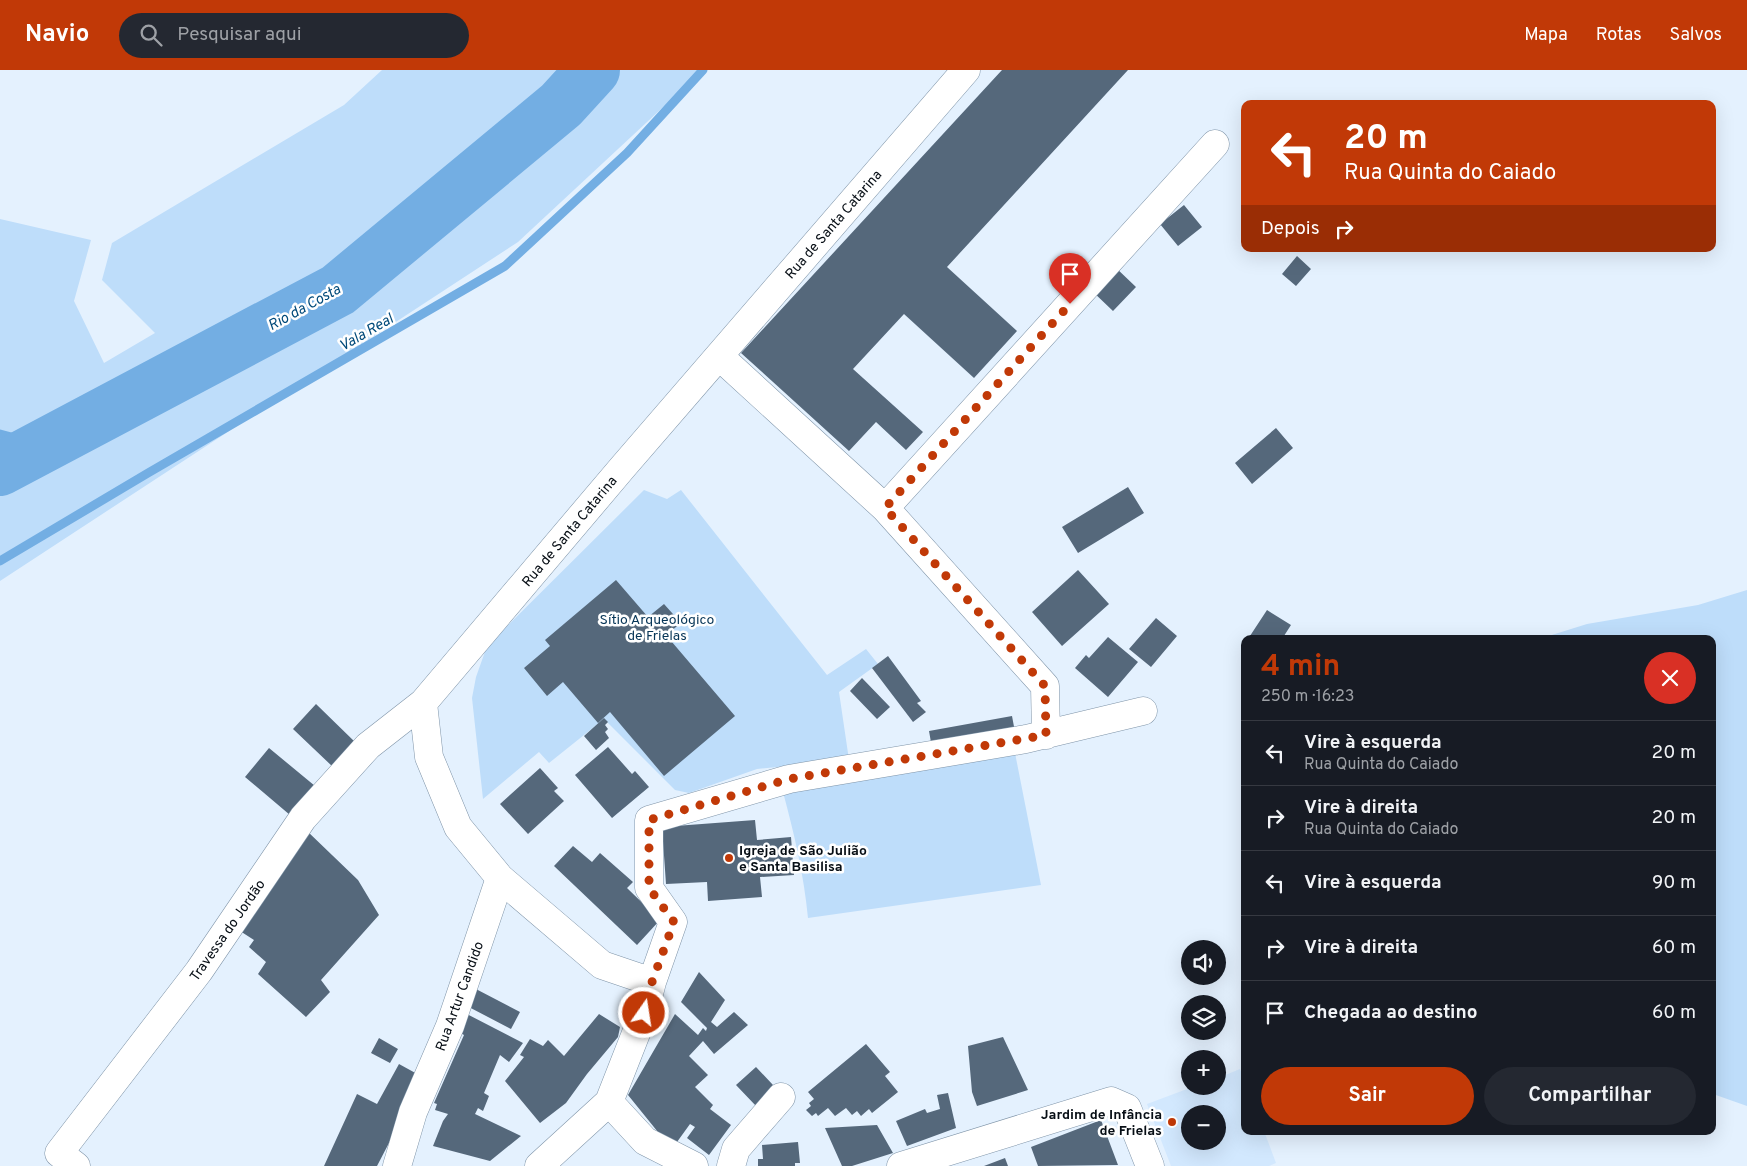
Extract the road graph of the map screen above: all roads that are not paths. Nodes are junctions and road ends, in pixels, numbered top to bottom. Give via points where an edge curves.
1 (966, 70) edge
2 (1216, 144) dead end
3 (719, 356) junction
4 (885, 508) junction
5 (423, 703) junction
6 (1142, 710) dead end
7 (1046, 735) junction
8 (500, 878) junction
9 (652, 982) junction
10 (781, 1097) dead end
11 (609, 1102) junction
12 (958, 1158) edge
13 (76, 1166) edge
14 (397, 1166) edge
15 (539, 1166) edge
16 (694, 1166) edge
17 (730, 1166) edge
18 (901, 1166) edge
19 (1150, 1166) edge

1 - 3 street, Rua de Santa Catarina
2 - 4 street
3 - 4 street
3 - 5 street, Rua de Santa Catarina
4 - 7 street via 1045,686
5 - 8 street via 429,757 458,827
5 - 13 street, Travessa do Jordão via 368,746 303,818 199,971 59,1153
6 - 7 street
7 - 9 street via 789,779 649,820 649,888 674,922
8 - 9 street via 602,965
8 - 14 street, Rua Artur Candido via 450,1026 413,1112
9 - 11 street via 644,1013
10 - 17 street via 736,1149
11 - 15 street
11 - 16 street via 645,1141
12 - 18 street
12 - 19 street via 1111,1101 1127,1108

